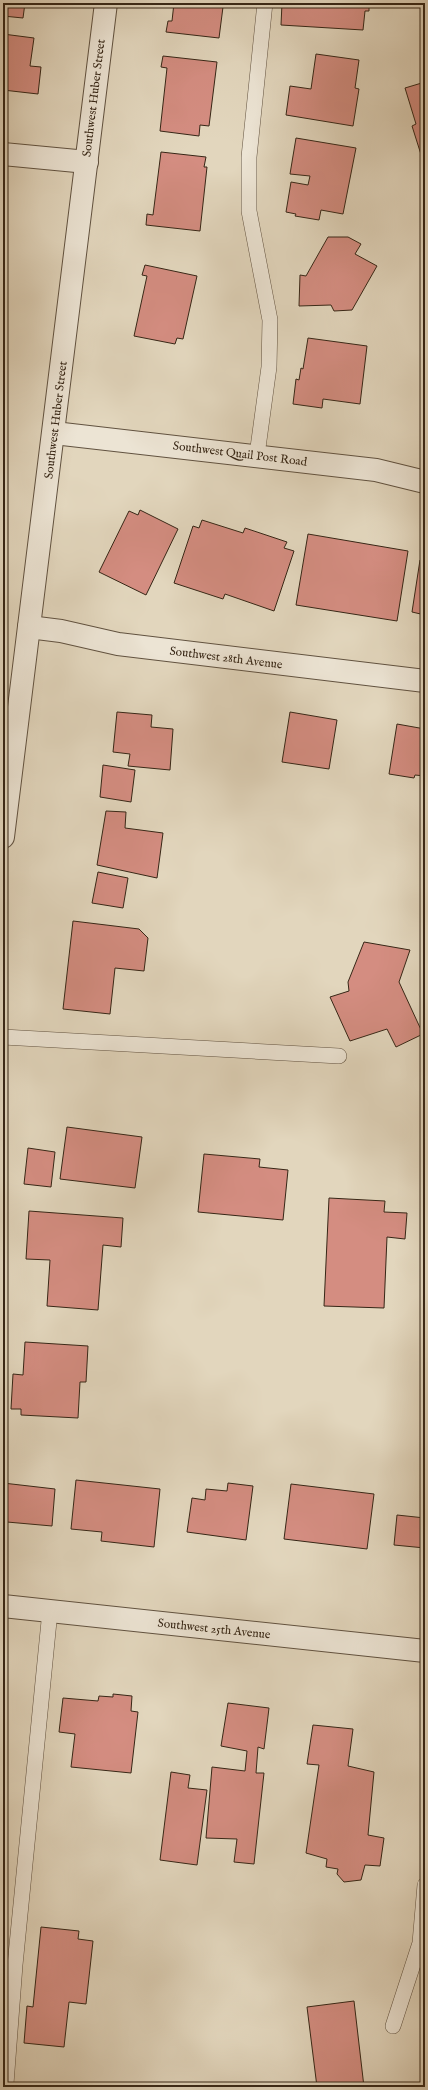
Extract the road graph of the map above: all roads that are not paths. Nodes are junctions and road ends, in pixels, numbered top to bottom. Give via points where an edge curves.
1 (106, 3) edge
2 (265, 3) edge
3 (3, 154) edge
4 (86, 162) junction
5 (54, 433) junction
6 (257, 455) junction
7 (425, 482) edge
8 (29, 627) junction
9 (425, 681) edge
10 (3, 837) edge
11 (3, 1037) edge
12 (339, 1056) dead end
13 (3, 1606) edge
14 (50, 1611) junction
15 (425, 1651) edge
16 (425, 1885) edge
17 (393, 2026) dead end
18 (6, 2084) dead end

1 - 4 street, Southwest Huber Street
2 - 6 lane via 249,156 249,211 270,320 269,367
3 - 4 street
4 - 5 street, Southwest Huber Street
5 - 6 street, Southwest Quail Post Road
5 - 8 street, Southwest Huber Street
6 - 7 street, Southwest Quail Post Road via 376,470
8 - 9 street, Southwest 28th Avenue via 132,646
8 - 10 street, Southwest Huber Street
11 - 12 lane
13 - 14 street, Southwest 25th Avenue
14 - 15 street, Southwest 25th Avenue
14 - 18 lane via 15,1965
16 - 17 lane via 420,1943

